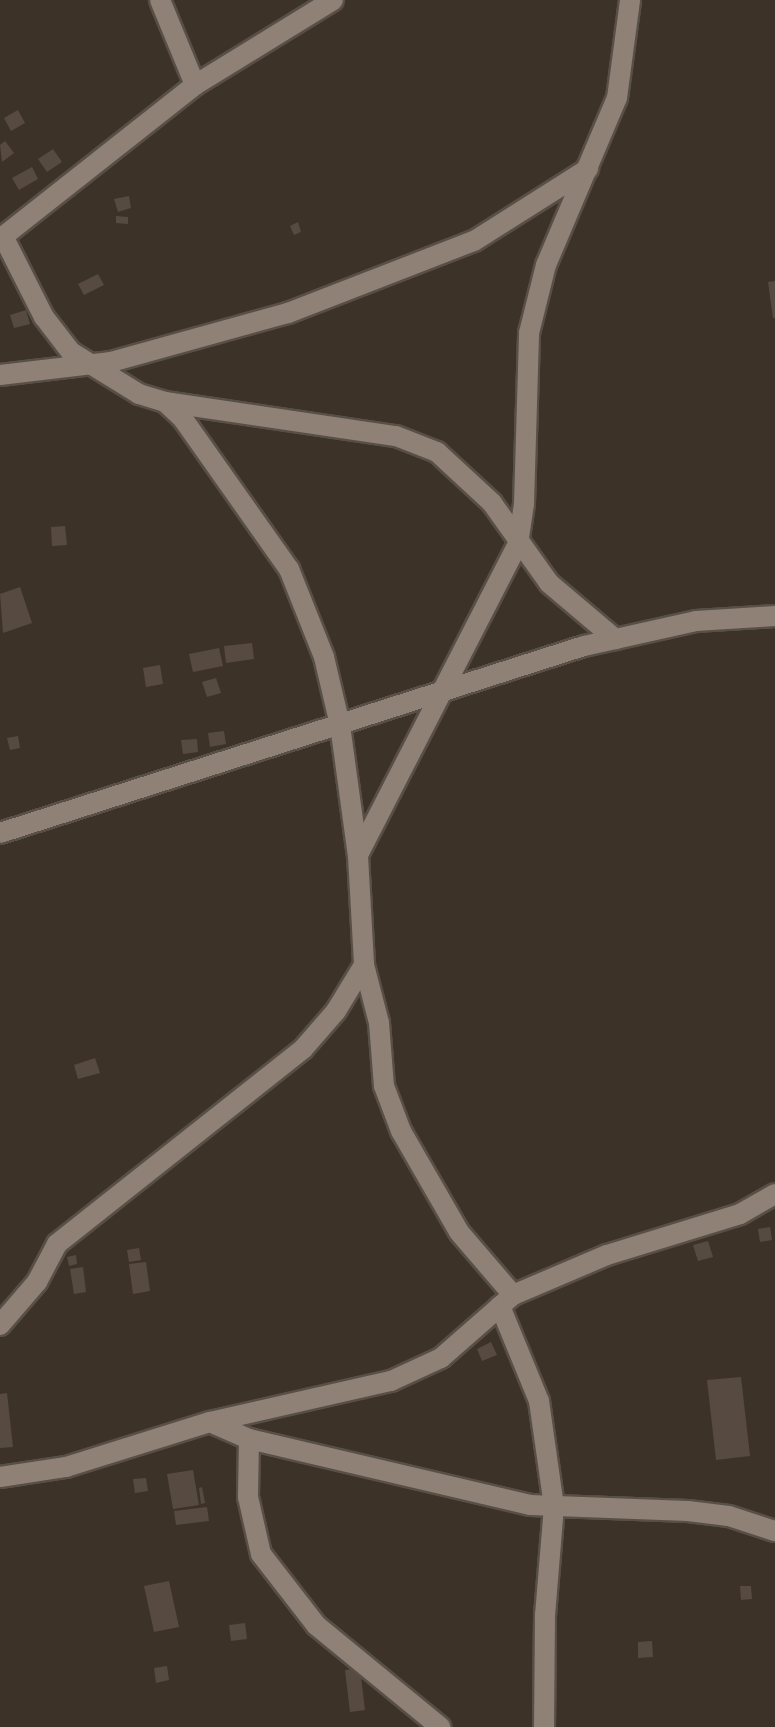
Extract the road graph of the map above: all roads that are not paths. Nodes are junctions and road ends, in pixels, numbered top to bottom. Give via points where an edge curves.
1 (160, 0) edge
2 (333, 0) edge
3 (630, 0) edge
4 (195, 85) junction
5 (588, 169) junction
6 (2, 238) edge
7 (90, 365) junction
8 (0, 375) edge
9 (165, 402) junction
10 (518, 544) junction
11 (775, 616) edge
12 (615, 639) junction
13 (437, 693) junction
14 (340, 725) junction
15 (0, 833) edge
16 (358, 856) junction
17 (364, 965) junction
18 (775, 1194) edge
19 (507, 1300) junction
20 (0, 1325) edge
21 (210, 1422) junction
22 (249, 1439) junction
23 (0, 1477) edge
24 (554, 1506) junction
25 (775, 1531) edge
26 (440, 1727) edge
27 (544, 1727) edge

1 - 4 street
2 - 4 street
3 - 5 street via 617,98
4 - 6 street
5 - 7 street via 474,241 397,272 288,313
5 - 10 street via 546,265 529,333
6 - 7 street via 44,317 71,352
7 - 8 street
7 - 9 street via 139,394
9 - 10 street via 396,436 437,452 492,503
9 - 14 street via 202,444 289,569 324,657
10 - 12 street via 549,583
10 - 13 street
11 - 12 street via 696,621
12 - 13 street
13 - 14 street
13 - 16 street
14 - 15 street
14 - 16 street
16 - 17 street
17 - 19 street via 379,1023 384,1086 401,1131 459,1232
17 - 20 street via 336,1011 303,1049 57,1244 37,1282
18 - 19 street via 740,1214 607,1255
19 - 21 street via 441,1358 391,1381
19 - 24 street via 539,1401
21 - 22 street
21 - 23 street via 66,1467
22 - 24 street via 530,1505
22 - 26 street via 248,1497 261,1554 316,1625
24 - 25 street via 688,1511 729,1516
24 - 27 street via 545,1615

